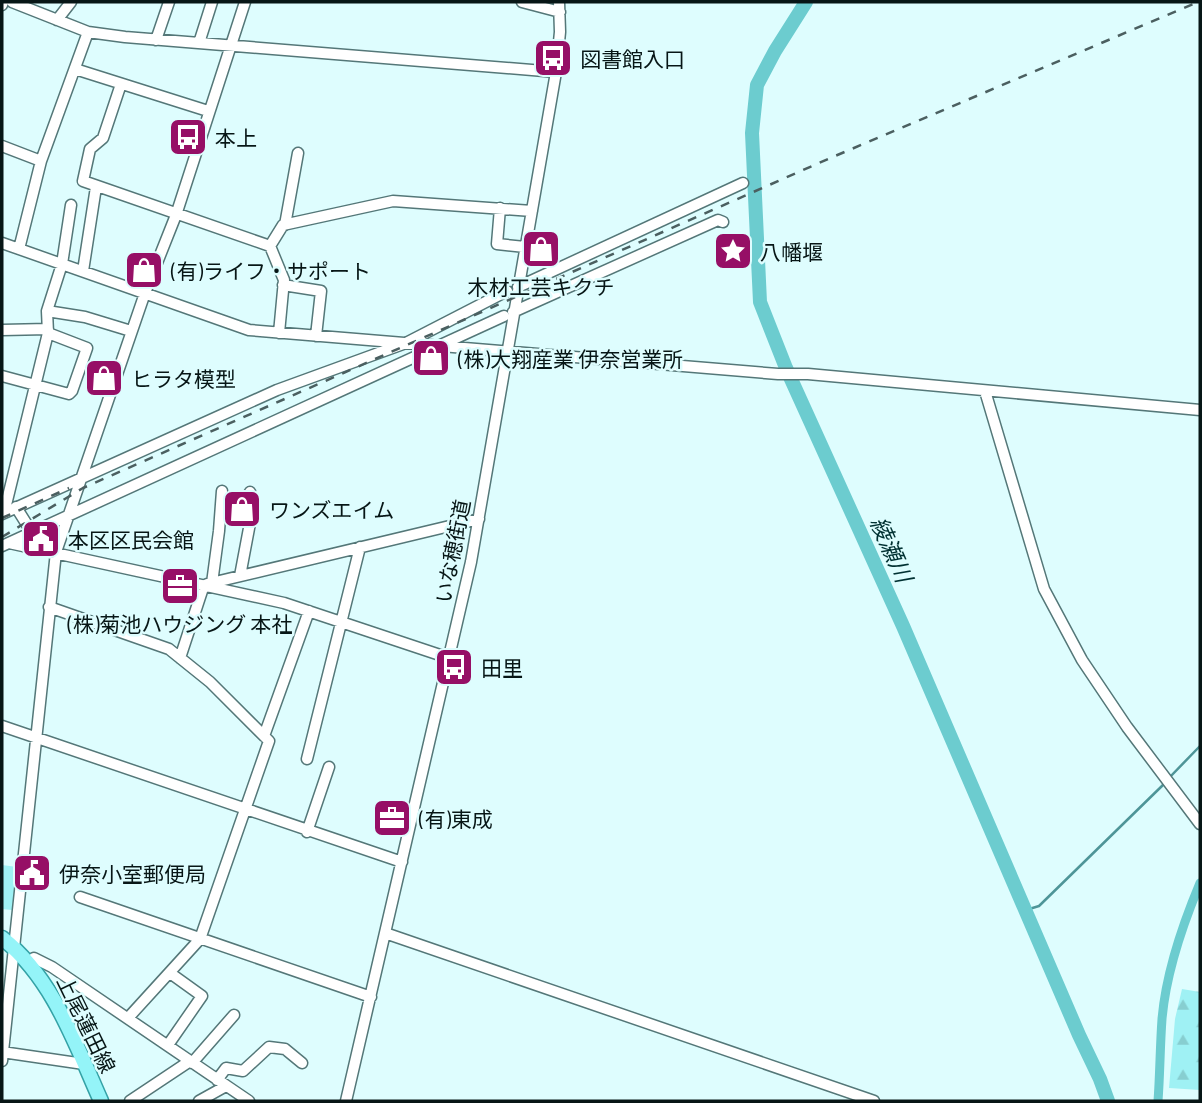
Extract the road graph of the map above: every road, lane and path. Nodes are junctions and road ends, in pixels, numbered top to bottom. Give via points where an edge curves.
1 (12, 2) edge
2 (71, 2) edge
3 (169, 2) edge
4 (212, 2) edge
5 (245, 2) edge
6 (522, 2) edge
7 (560, 7) edge
8 (57, 20) junction
9 (88, 32) junction
10 (156, 40) junction
11 (199, 43) junction
12 (231, 46) junction
13 (75, 69) junction
14 (556, 72) junction
15 (121, 84) junction
16 (208, 111) junction
17 (2, 146) edge
18 (298, 153) dead end
19 (41, 161) junction
20 (743, 183) dead end
21 (96, 187) junction
22 (71, 205) dead end
23 (500, 208) junction
24 (532, 211) junction
25 (176, 215) junction
26 (723, 222) dead end
27 (285, 225) junction
28 (2, 243) edge
29 (270, 246) junction
30 (526, 247) junction
31 (19, 249) junction
32 (62, 264) junction
33 (83, 271) junction
34 (284, 285) junction
35 (513, 289) junction
36 (145, 293) junction
37 (47, 311) junction
38 (509, 314) junction
39 (2, 330) edge
40 (48, 331) junction
41 (131, 331) junction
42 (279, 332) junction
43 (316, 335) junction
44 (406, 342) junction
45 (440, 345) junction
46 (507, 351) junction
47 (2, 376) edge
48 (34, 386) junction
49 (985, 391) junction
50 (1200, 410) edge
51 (81, 478) junction
52 (222, 491) dead end
53 (250, 492) dead end
54 (16, 508) junction
55 (3, 513) edge
56 (67, 515) junction
57 (479, 519) junction
58 (31, 531) junction
59 (4, 543) edge
60 (360, 547) junction
61 (56, 552) junction
62 (240, 576) junction
63 (208, 584) junction
64 (49, 607) junction
65 (309, 611) junction
66 (343, 622) junction
67 (180, 658) junction
68 (449, 658) junction
69 (2, 726) edge
70 (264, 736) junction
71 (36, 737) junction
72 (307, 759) dead end
73 (329, 767) dead end
74 (245, 810) junction
75 (1200, 824) edge
76 (307, 832) junction
77 (402, 862) junction
78 (80, 897) dead end
79 (385, 933) junction
80 (200, 939) junction
81 (7, 943) edge
82 (28, 962) junction
83 (170, 973) junction
84 (371, 997) junction
85 (234, 1015) dead end
86 (128, 1018) junction
87 (168, 1045) junction
88 (2, 1052) edge
89 (2, 1060) edge
90 (191, 1062) junction
91 (84, 1063) junction
92 (302, 1063) dead end
93 (221, 1083) junction
94 (101, 1101) edge
95 (130, 1101) edge
96 (199, 1101) edge
97 (249, 1101) edge
98 (346, 1101) edge
99 (874, 1101) edge

1 - 8 street
2 - 8 street
3 - 10 street
4 - 11 street
5 - 12 street
6 - 7 street
7 - 14 street, いな穂街道
8 - 9 street
9 - 10 street
9 - 13 street
10 - 11 street
11 - 12 street
12 - 14 street
12 - 16 street
13 - 15 street
13 - 19 street
14 - 24 street, いな穂街道
15 - 16 street
15 - 21 street via 103,138 90,149 83,181
16 - 25 street
17 - 19 street
18 - 27 street
19 - 31 street
20 - 35 street
21 - 25 street
21 - 33 street
22 - 32 street
23 - 24 street
23 - 27 street via 393,201
23 - 30 street via 497,244
24 - 30 street, いな穂街道
25 - 29 street
25 - 36 street
26 - 38 street via 718,220
27 - 29 street
28 - 31 street
29 - 34 street
30 - 35 street, いな穂街道
31 - 32 street
32 - 33 street
32 - 37 street
33 - 36 street
34 - 42 street
34 - 43 street via 321,291
35 - 38 street, いな穂街道
35 - 44 street
36 - 41 street
36 - 42 street via 249,330
37 - 40 street
37 - 41 street
38 - 45 street
38 - 46 street, いな穂街道
39 - 40 street
40 - 48 street
40 - 48 street via 87,348 69,394
41 - 51 street
42 - 43 street
43 - 44 street
44 - 45 street
44 - 51 street via 277,390
45 - 46 street
45 - 56 street
46 - 49 street
46 - 57 street, いな穂街道
47 - 48 street
48 - 55 street
49 - 50 street
49 - 75 street via 1044,589 1082,660
51 - 54 street
51 - 56 street
52 - 63 street
53 - 62 street via 250,523
54 - 55 street
54 - 58 street
56 - 58 street
56 - 61 street
57 - 60 street
57 - 68 street, いな穂街道
58 - 59 street
59 - 61 street
60 - 62 street
60 - 66 street
61 - 63 street
61 - 64 street
62 - 63 street
63 - 65 street
63 - 67 street
64 - 67 street via 169,649
64 - 71 street
65 - 66 street
65 - 70 street
66 - 68 street
66 - 72 street
67 - 70 street
68 - 77 street, いな穂街道
69 - 71 street
70 - 74 street via 270,741
71 - 74 street
71 - 81 street
73 - 76 street
74 - 76 street
74 - 80 street
76 - 77 street
77 - 79 street, いな穂街道
78 - 80 street
79 - 84 street, いな穂街道
79 - 99 street
80 - 83 street
80 - 84 street
81 - 82 main road, 上尾蓮田線
81 - 88 street
82 - 86 street via 40,959
82 - 91 main road, 上尾蓮田線 via 47,987
83 - 86 street
83 - 87 street via 202,996
84 - 98 street, いな穂街道
85 - 90 street
86 - 87 street
87 - 90 street
88 - 89 street
88 - 91 street
90 - 93 street
90 - 95 street
91 - 94 main road, 上尾蓮田線
92 - 93 street via 285,1049 269,1046 243,1071 226,1068
93 - 96 street
93 - 97 street

